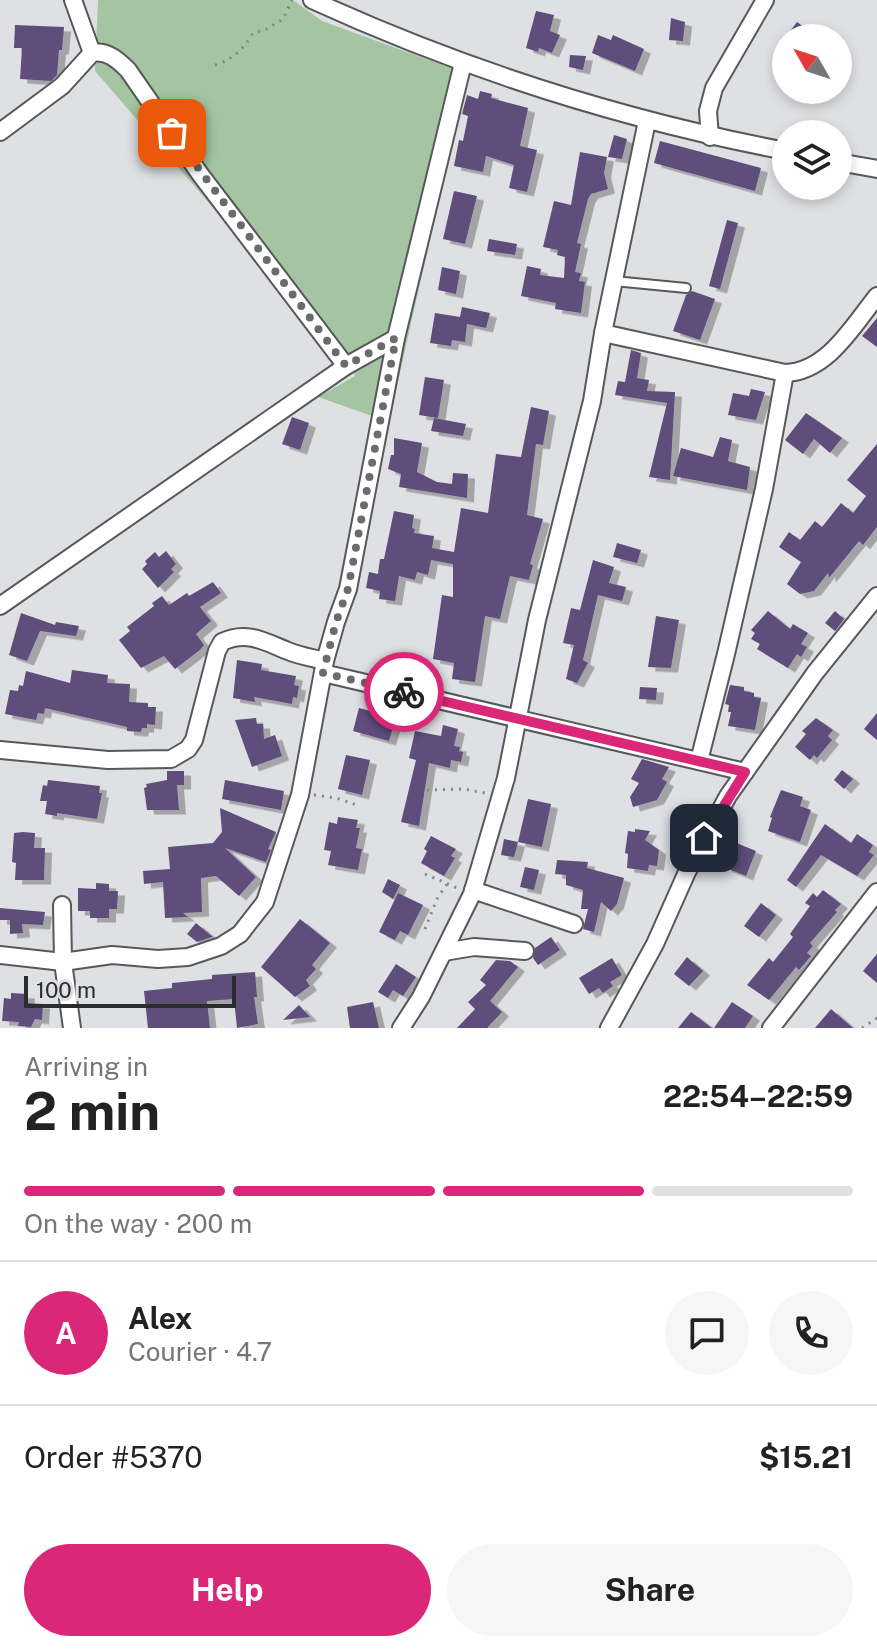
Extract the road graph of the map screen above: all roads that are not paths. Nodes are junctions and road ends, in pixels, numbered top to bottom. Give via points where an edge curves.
1 (73, 0) edge
2 (312, 0) edge
3 (765, 0) edge
4 (92, 53) junction
5 (463, 63) junction
6 (647, 121) junction
7 (0, 132) edge
8 (710, 137) junction
9 (772, 148) edge
10 (852, 165) edge
11 (877, 169) edge
12 (614, 281) junction
13 (686, 288) dead end
14 (877, 296) edge
15 (603, 333) junction
16 (396, 338) junction
17 (346, 366) junction
18 (785, 373) junction
19 (877, 596) edge
20 (0, 606) edge
21 (324, 667) junction
22 (518, 718) junction
23 (0, 750) edge
24 (699, 761) junction
25 (745, 772) junction
26 (472, 892) junction
27 (877, 892) edge
28 (62, 905) dead end
29 (574, 924) dead end
30 (525, 951) dead end
31 (444, 952) junction
32 (0, 955) edge
33 (63, 962) junction
34 (72, 1028) edge
35 (401, 1028) edge
36 (609, 1028) edge
37 (771, 1028) edge

1 - 4 street
2 - 5 street
3 - 8 street via 714,88 708,111
4 - 7 street via 62,86
4 - 17 street via 103,52 128,70
5 - 6 street
5 - 16 street
6 - 8 street
6 - 12 street
8 - 9 street
10 - 11 street
12 - 13 lane
12 - 15 street
14 - 18 street via 821,362 801,373
15 - 18 street
15 - 22 street
16 - 17 street
16 - 21 street via 348,589
17 - 20 street
18 - 24 street via 761,502
19 - 25 street
21 - 22 street
21 - 23 street via 259,638 222,642 194,740 171,759 108,760
21 - 33 street via 300,795 265,902 255,917 232,940 188,957 112,955
22 - 24 street
22 - 26 street
24 - 25 street
25 - 36 street via 704,838
26 - 29 street
26 - 31 street
27 - 37 street
28 - 33 street
30 - 31 street via 474,947
31 - 35 street
32 - 33 street
33 - 34 street

